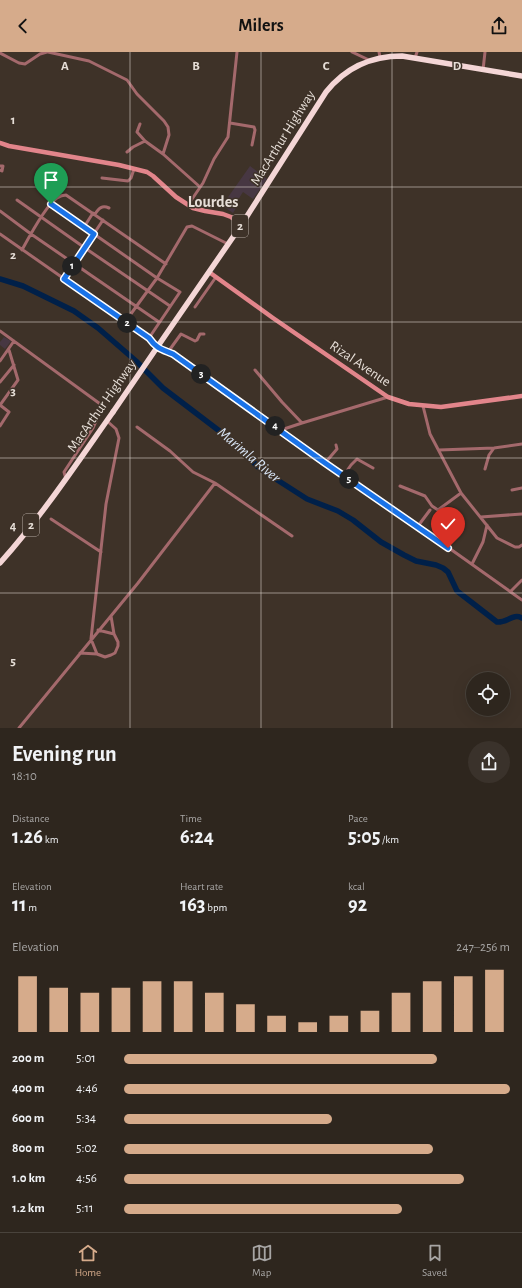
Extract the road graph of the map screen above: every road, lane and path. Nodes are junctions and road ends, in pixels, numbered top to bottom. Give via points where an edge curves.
1 (48, 52) edge
2 (237, 52) edge
3 (352, 52) edge
4 (485, 52) edge
5 (0, 53) edge
6 (67, 54) edge
7 (380, 54) edge
8 (416, 55) edge
9 (370, 60) junction
10 (483, 70) junction
11 (522, 76) edge
12 (140, 124) dead end
13 (230, 124) junction
14 (145, 141) junction
15 (0, 143) edge
16 (252, 146) dead end
17 (127, 152) dead end
18 (163, 154) junction
19 (0, 166) edge
20 (134, 169) junction
21 (0, 170) edge
22 (102, 178) dead end
23 (200, 187) junction
24 (17, 200) dead end
25 (51, 204) junction
26 (188, 205) junction
27 (109, 208) dead end
28 (0, 211) edge
29 (94, 214) junction
30 (42, 218) junction
31 (104, 220) junction
32 (242, 224) junction
33 (84, 227) junction
34 (0, 234) edge
35 (31, 234) junction
36 (94, 234) junction
37 (228, 244) junction
38 (85, 248) junction
39 (22, 250) junction
40 (74, 263) junction
41 (166, 264) junction
42 (209, 272) junction
43 (216, 277) junction
44 (156, 278) junction
45 (64, 279) junction
46 (147, 292) junction
47 (137, 306) junction
48 (170, 306) junction
49 (195, 307) dead end
50 (125, 322) junction
51 (159, 322) junction
52 (0, 331) edge
53 (204, 334) dead end
54 (149, 338) junction
55 (14, 341) junction
56 (9, 350) junction
57 (168, 352) junction
58 (0, 361) edge
59 (14, 365) junction
60 (255, 370) dead end
61 (0, 382) edge
62 (522, 396) edge
63 (388, 397) junction
64 (0, 405) edge
65 (423, 406) junction
66 (106, 421) junction
67 (302, 423) junction
68 (0, 426) edge
69 (137, 427) dead end
70 (281, 430) junction
71 (522, 444) edge
72 (336, 445) dead end
73 (494, 448) junction
74 (439, 450) junction
75 (325, 463) junction
76 (373, 468) dead end
77 (485, 469) dead end
78 (344, 475) junction
79 (66, 479) junction
80 (215, 483) junction
81 (400, 486) dead end
82 (522, 488) edge
83 (512, 490) dead end
84 (461, 493) junction
85 (430, 510) dead end
86 (522, 514) edge
87 (481, 517) junction
88 (51, 519) dead end
89 (487, 525) junction
90 (418, 526) junction
91 (292, 536) dead end
92 (522, 545) edge
93 (101, 552) junction
94 (0, 563) edge
95 (472, 564) junction
96 (522, 580) edge
97 (511, 592) junction
98 (522, 600) edge
99 (111, 616) junction
100 (92, 629) junction
101 (98, 630) junction
102 (114, 634) junction
103 (91, 639) junction
104 (80, 653) junction
105 (97, 654) junction
106 (18, 728) edge

1 - 5 street via 25,64
1 - 6 street
2 - 13 street
3 - 9 street
4 - 10 street
6 - 18 street via 97,64 127,80 168,127 169,135
7 - 8 highway, MacArthur Highway / 2
7 - 9 highway, MacArthur Highway / 2
8 - 10 highway, MacArthur Highway / 2
9 - 32 highway, MacArthur Highway / 2 via 359,64 332,84
10 - 11 highway, MacArthur Highway / 2
12 - 14 street via 137,132
13 - 16 street via 254,127
13 - 23 street via 226,142
14 - 17 street
14 - 18 street
15 - 20 street
18 - 23 street
19 - 21 street via 3,166 2,171
20 - 22 street via 128,181
20 - 26 street via 151,174
23 - 26 street
24 - 30 street
25 - 29 street via 57,198 66,195
25 - 30 street
25 - 33 street
26 - 32 street via 199,210 227,215
27 - 29 street via 100,208
28 - 35 street
29 - 31 street
29 - 33 street
30 - 35 street
30 - 38 street
31 - 36 street
31 - 41 street
32 - 37 highway, MacArthur Highway / 2
33 - 36 street
34 - 39 street
35 - 39 street
35 - 40 street
36 - 38 street
36 - 44 street
37 - 41 street via 207,232 189,226
37 - 42 highway, MacArthur Highway / 2
38 - 40 street
38 - 46 street
39 - 45 street
40 - 45 street
40 - 47 street
41 - 44 street
42 - 43 street, Rizal Avenue
42 - 66 highway, MacArthur Highway / 2, bridge
43 - 49 street
43 - 63 street, Rizal Avenue
44 - 46 street
44 - 48 street via 180,292
45 - 50 street
46 - 47 street
46 - 48 street
47 - 50 street
47 - 51 street
48 - 51 street
50 - 54 street
51 - 54 street
52 - 55 street
53 - 57 street via 200,334 195,341 181,334
54 - 57 street via 162,351
55 - 56 street
55 - 79 street via 104,406 64,472
56 - 58 street
56 - 59 street
57 - 70 street
59 - 61 street
59 - 64 street via 18,380
60 - 67 street
62 - 65 street, Rizal Avenue via 448,406
63 - 65 street, Rizal Avenue
63 - 67 street
64 - 68 street via 9,412
65 - 74 street via 430,434
66 - 79 highway, MacArthur Highway / 2
66 - 93 street via 116,429 119,438 112,467
67 - 70 street
69 - 80 street via 193,472
70 - 75 street
71 - 73 street
72 - 75 street via 337,449
73 - 74 street
73 - 77 street
74 - 84 street
75 - 78 street
76 - 78 street via 357,459
78 - 90 street
79 - 94 highway, MacArthur Highway / 2
80 - 91 street
80 - 99 street
81 - 84 street via 425,496 438,510
82 - 83 street
84 - 87 street
85 - 90 street
86 - 87 street
87 - 89 street
88 - 93 street
89 - 92 street via 504,543 515,548
89 - 95 street via 483,542
90 - 95 street
93 - 100 street
95 - 97 street
96 - 97 street
97 - 98 street
99 - 101 street
99 - 102 street
100 - 101 street
100 - 103 street
101 - 102 street
101 - 103 street
102 - 105 street via 118,642 115,652 105,657
103 - 104 street
103 - 105 street
104 - 105 street
104 - 106 street

